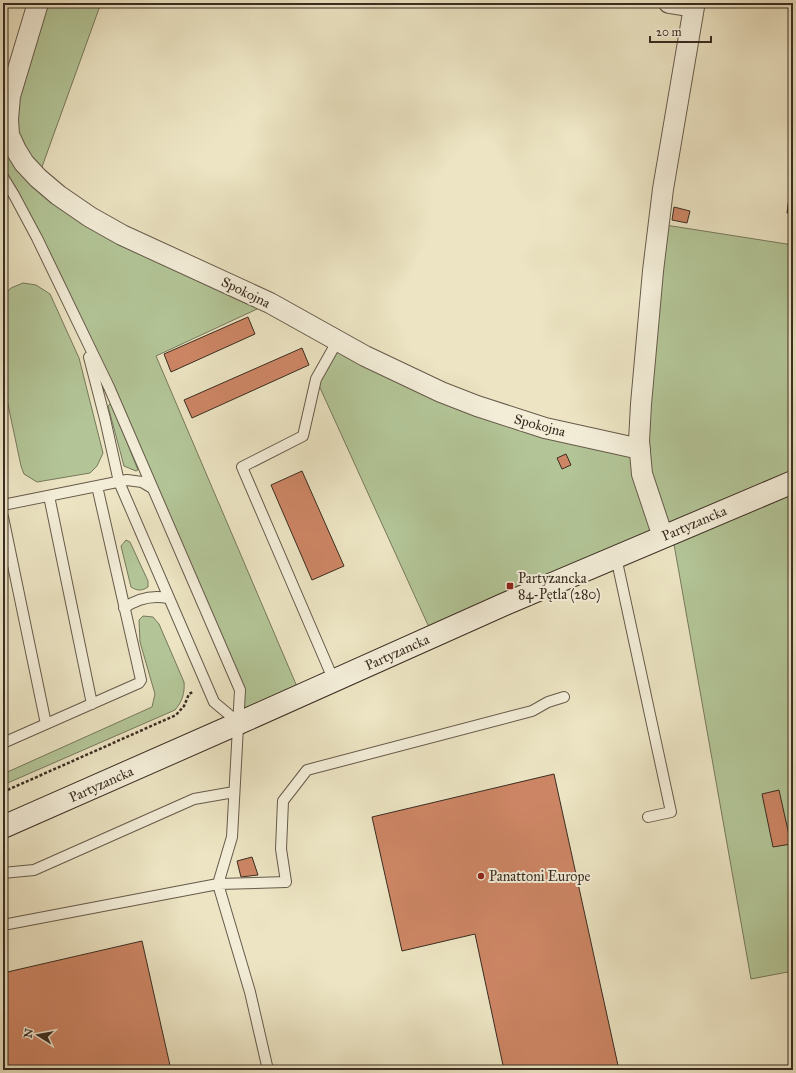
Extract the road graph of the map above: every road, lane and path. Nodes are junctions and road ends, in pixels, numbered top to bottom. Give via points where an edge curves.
1 (38, 3) edge
2 (669, 3) edge
3 (3, 177) edge
4 (80, 328) junction
5 (338, 340) junction
6 (640, 449) junction
7 (118, 482) junction
8 (793, 482) edge
9 (97, 486) junction
10 (152, 488) junction
11 (49, 496) junction
12 (3, 505) edge
13 (3, 517) edge
14 (663, 537) junction
15 (616, 557) junction
16 (168, 598) junction
17 (124, 608) junction
18 (334, 681) junction
19 (198, 690) dead end
20 (564, 697) dead end
21 (92, 704) junction
22 (239, 723) junction
23 (46, 724) junction
24 (3, 743) edge
25 (3, 792) edge
26 (234, 792) junction
27 (648, 817) dead end
28 (3, 827) edge
29 (3, 873) edge
30 (218, 884) junction
31 (3, 925) edge
32 (268, 1070) edge

1 - 5 street, Spokojna via 10,96 9,135 24,163 58,195 90,217 122,235 270,303
2 - 6 street via 694,7 664,185 653,271 641,397
3 - 4 lane via 38,238
4 - 7 lane via 98,392
4 - 10 lane via 109,387
5 - 6 street, Spokojna via 415,380 477,406 545,428
5 - 18 lane via 316,379 303,436 242,467
6 - 14 street via 642,474
7 - 9 lane
7 - 10 lane via 134,480
7 - 16 lane
8 - 14 main road, Partyzancka
9 - 11 lane
9 - 17 lane
10 - 22 lane via 240,690
11 - 12 lane
11 - 21 lane
13 - 23 lane
14 - 15 main road, Partyzancka
15 - 18 main road, Partyzancka
15 - 27 lane via 671,812
16 - 17 lane via 151,596
16 - 22 lane via 214,702
17 - 21 lane via 141,680
18 - 22 main road, Partyzancka
19 - 25 path via 189,694 184,706 176,715
20 - 30 lane via 532,711 307,770 283,801 281,848 286,882
21 - 23 lane
22 - 26 lane
22 - 28 main road, Partyzancka
23 - 24 lane
26 - 29 lane via 194,799 34,870
26 - 30 lane via 232,836
30 - 31 lane
30 - 32 lane via 250,992

